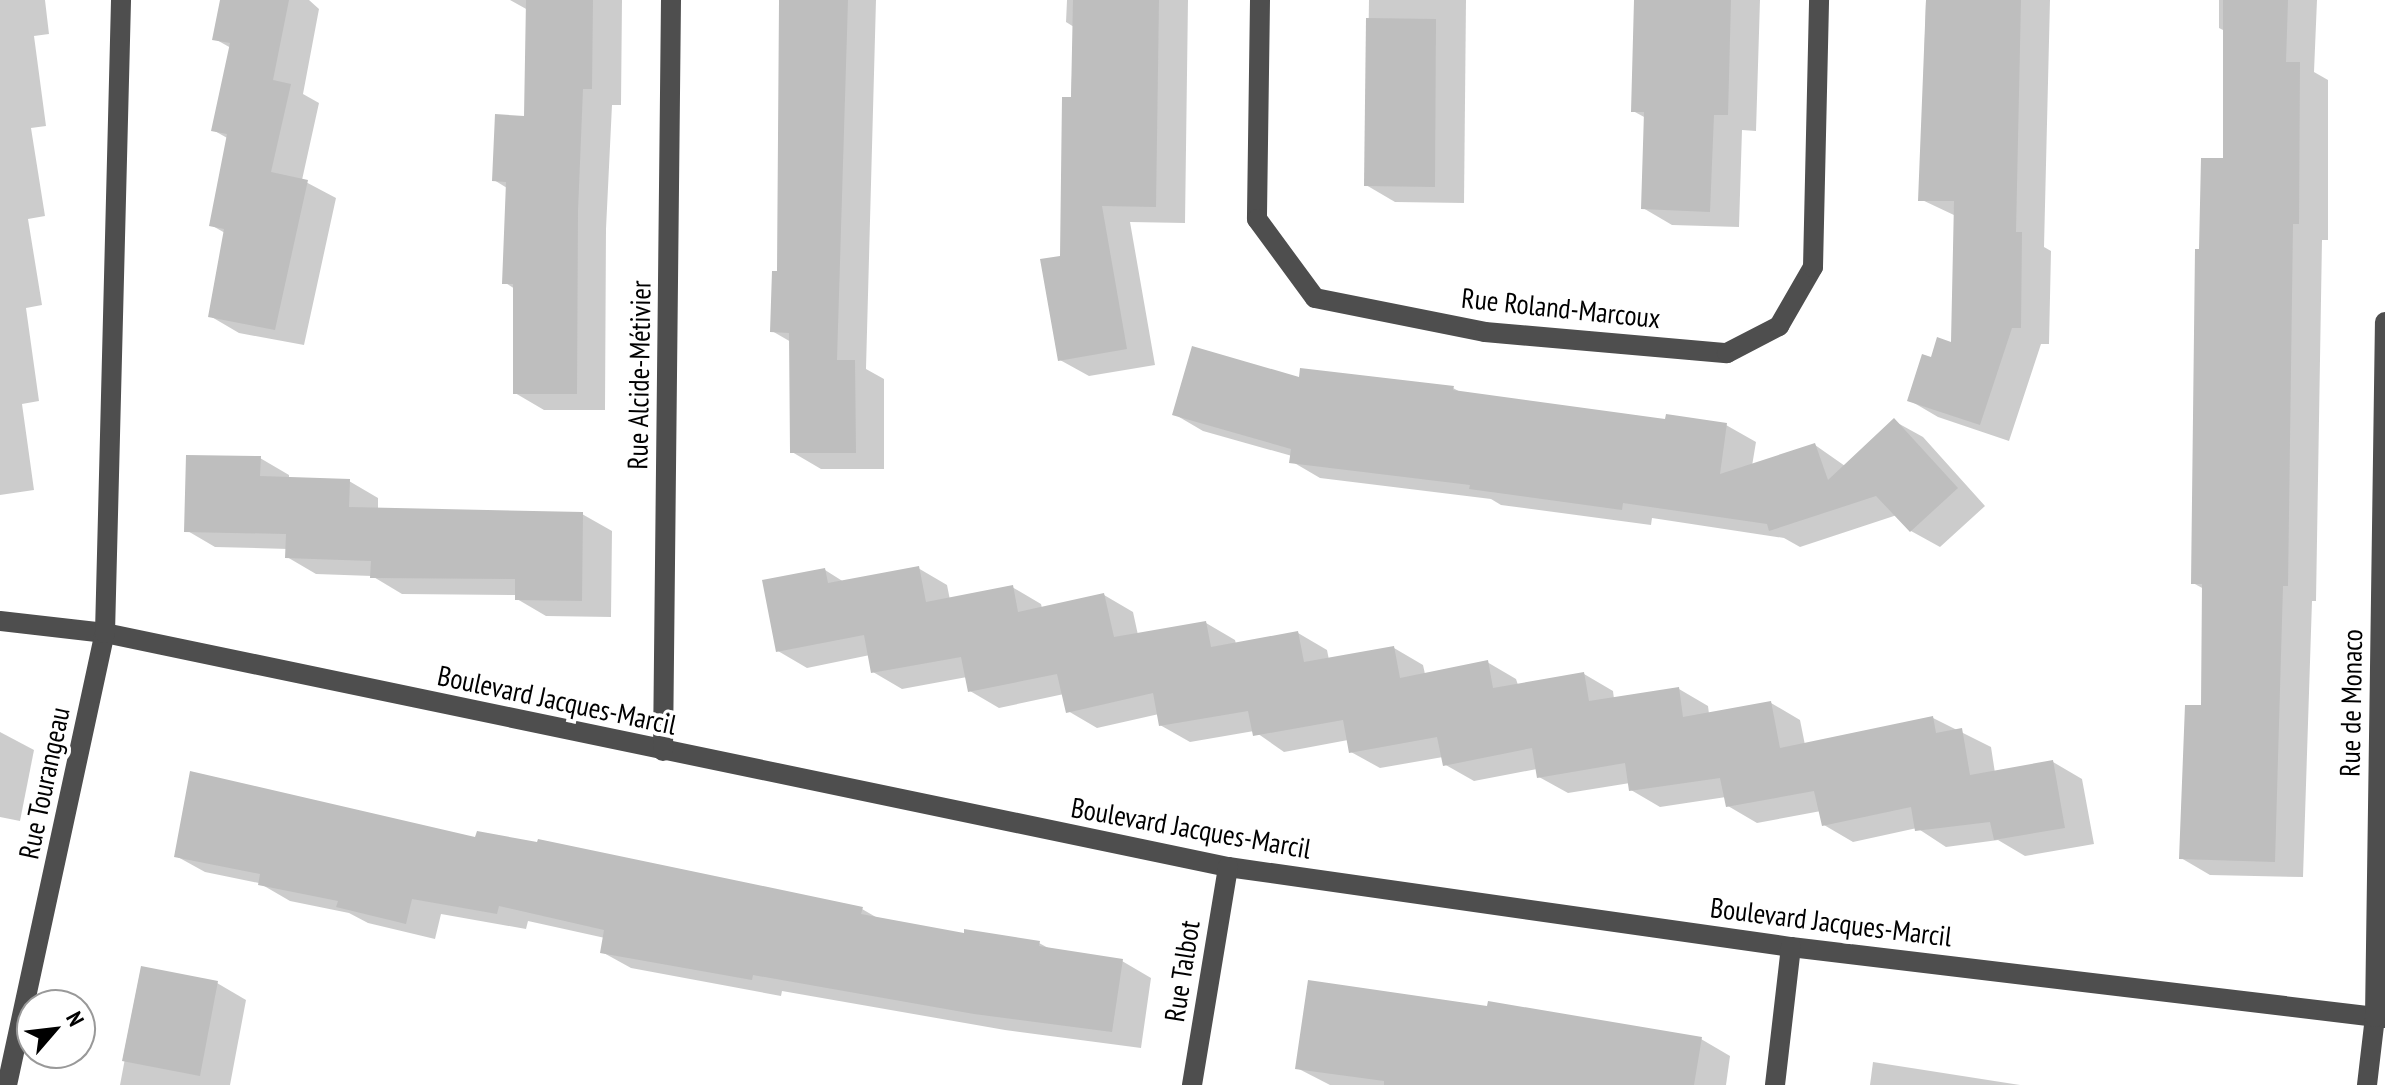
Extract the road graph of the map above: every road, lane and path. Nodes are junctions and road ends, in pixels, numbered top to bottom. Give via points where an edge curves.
1 (121, 0) edge
2 (671, 0) edge
3 (1260, 0) edge
4 (1819, 0) edge
5 (2385, 322) edge
6 (0, 621) edge
7 (105, 633) junction
8 (663, 751) junction
9 (1228, 867) junction
10 (1791, 947) junction
11 (2380, 1017) edge
12 (7, 1085) edge
13 (1192, 1085) edge
14 (1775, 1085) edge
15 (2367, 1085) edge

1 - 7 street
2 - 8 street, Rue Alcide-Métivier
3 - 4 street, Rue Roland-Marcoux via 1257,219 1315,298 1485,332 1727,353 1779,326 1813,267
5 - 11 street, Rue de Monaco
6 - 7 street, Boulevard Jacques-Marcil
7 - 8 street, Boulevard Jacques-Marcil
7 - 12 street, Rue Tourangeau
8 - 9 street, Boulevard Jacques-Marcil
9 - 10 street, Boulevard Jacques-Marcil
9 - 13 street, Rue Talbot
10 - 11 street, Boulevard Jacques-Marcil
10 - 14 street
11 - 15 street, Rue de Monaco

